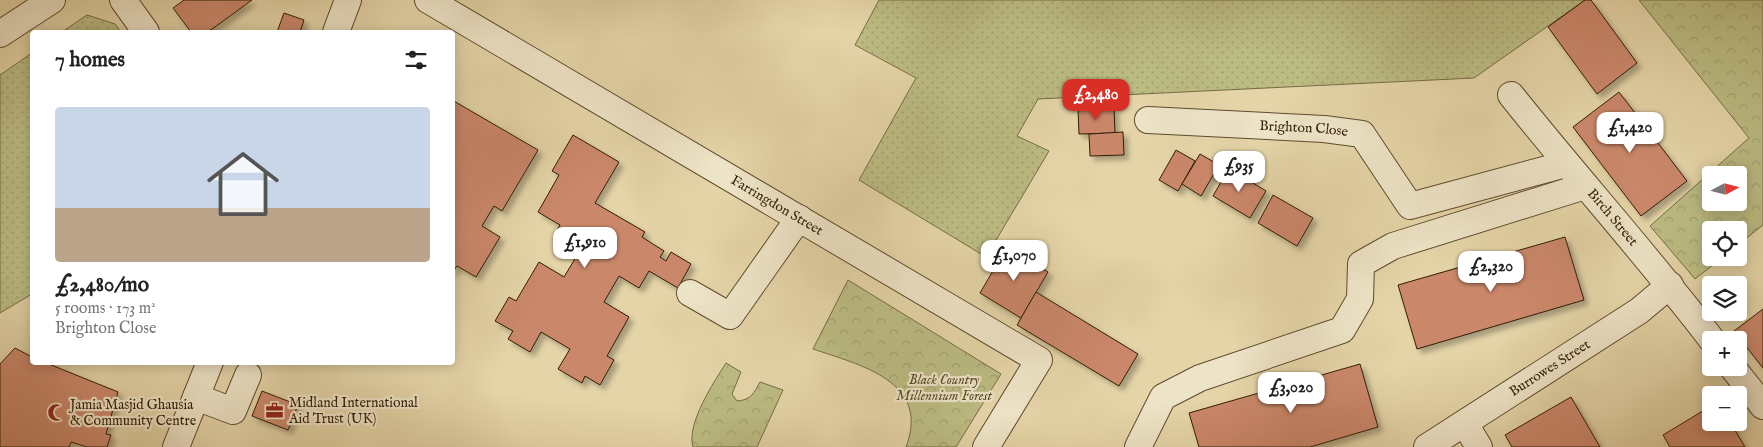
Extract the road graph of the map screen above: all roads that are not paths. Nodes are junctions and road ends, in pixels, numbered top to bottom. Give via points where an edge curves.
1 (52, 0) edge
2 (123, 0) edge
3 (348, 0) edge
4 (428, 0) edge
5 (145, 30) edge
6 (337, 30) edge
7 (0, 34) edge
8 (1511, 95) dead end
9 (1148, 120) dead end
10 (1566, 164) junction
11 (1585, 186) junction
12 (799, 218) junction
13 (1670, 284) junction
14 (690, 293) dead end
15 (1705, 331) edge
16 (209, 365) edge
17 (248, 375) dead end
18 (1739, 376) edge
19 (196, 397) junction
20 (1763, 406) edge
21 (1465, 424) junction
22 (183, 445) edge
23 (986, 447) edge
24 (1138, 447) edge
25 (1427, 447) edge
26 (1479, 447) edge

1 - 7 street
2 - 5 street
3 - 6 street
4 - 12 street, Farringdon Street
8 - 10 street, Birch Street
9 - 10 street, Brighton Close via 1324,129 1362,134 1410,206
10 - 11 street, Birch Street
11 - 13 street, Birch Street
11 - 24 street via 1393,246 1361,264 1360,299 1342,330 1200,378 1163,398
12 - 14 street via 730,316
12 - 23 street, Farringdon Street via 1039,360
13 - 15 street, Birch Street
13 - 21 street, Burrowes Street via 1639,311
16 - 19 street
17 - 19 street via 233,411
18 - 20 street
19 - 22 street
21 - 25 street, Burrowes Street
21 - 26 street

